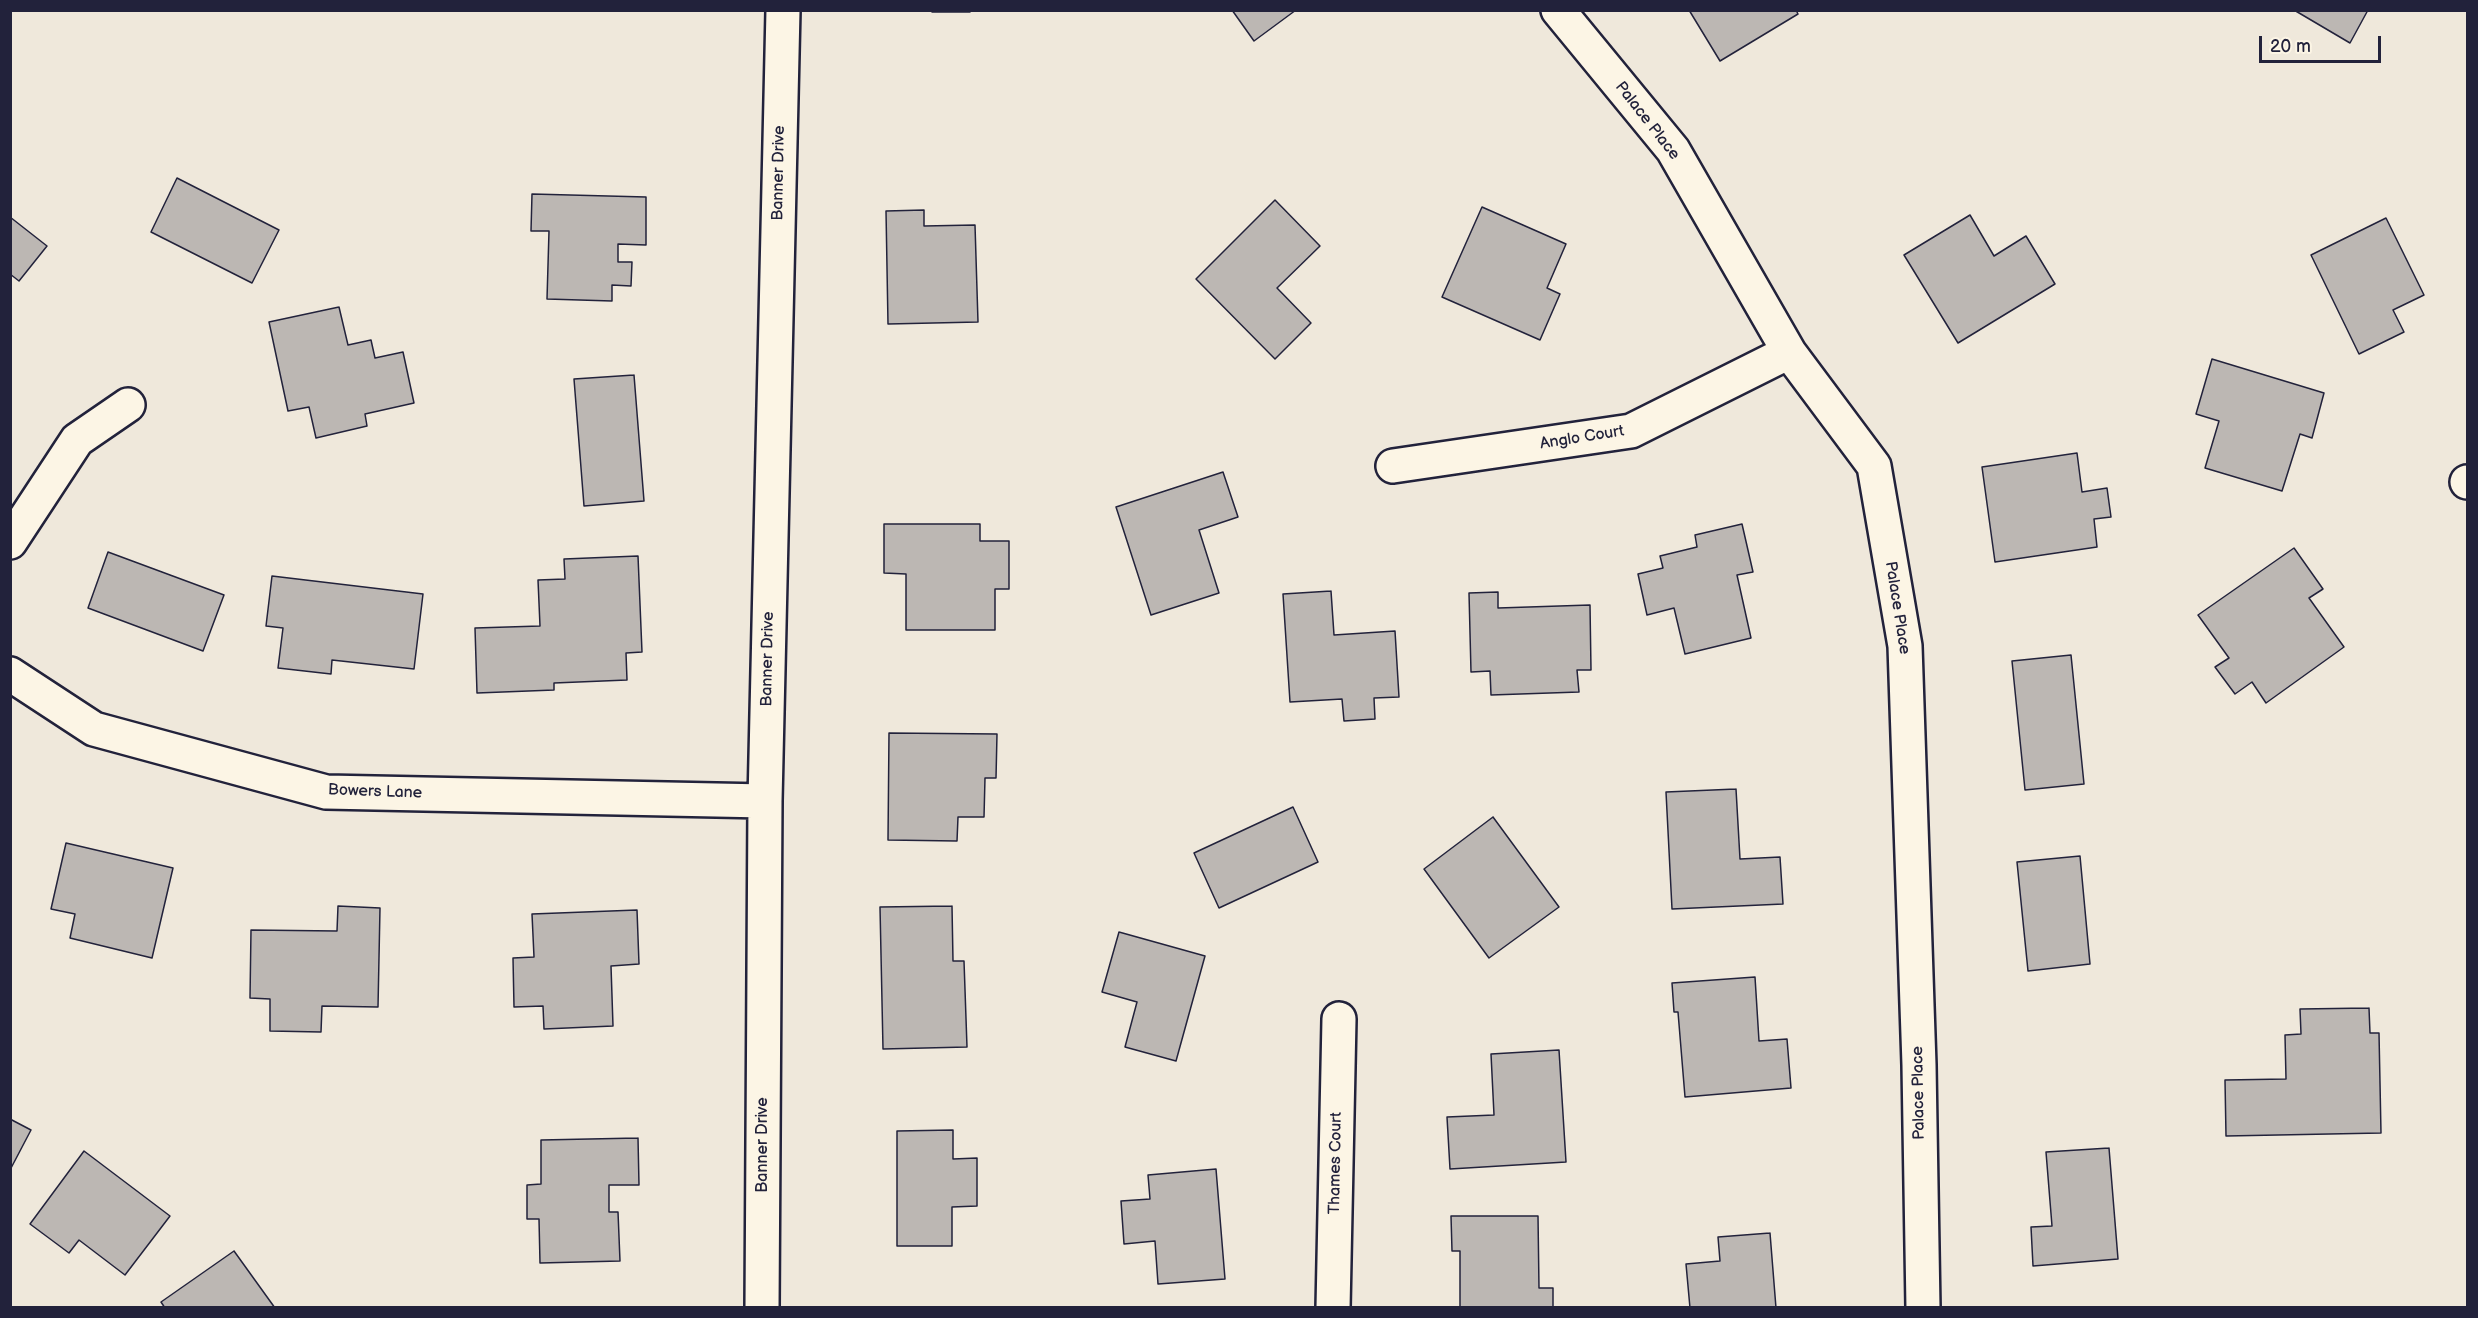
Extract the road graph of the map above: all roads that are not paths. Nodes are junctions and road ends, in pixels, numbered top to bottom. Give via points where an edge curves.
1 (783, 10) edge
2 (1558, 10) edge
3 (1790, 352) junction
4 (128, 405) dead end
5 (1393, 466) dead end
6 (10, 542) edge
7 (10, 674) edge
8 (765, 801) junction
9 (1339, 1019) dead end
10 (762, 1308) edge
11 (1333, 1308) edge
12 (1923, 1308) edge

1 - 8 street, Banner Drive
2 - 3 street, Palace Place via 1673,150
3 - 5 street, Anglo Court via 1631,431
3 - 12 street, Palace Place via 1874,466 1905,646
4 - 6 street via 76,441
7 - 8 street, Bowers Lane via 94,729 326,792
8 - 10 street, Banner Drive
9 - 11 street, Thames Court

